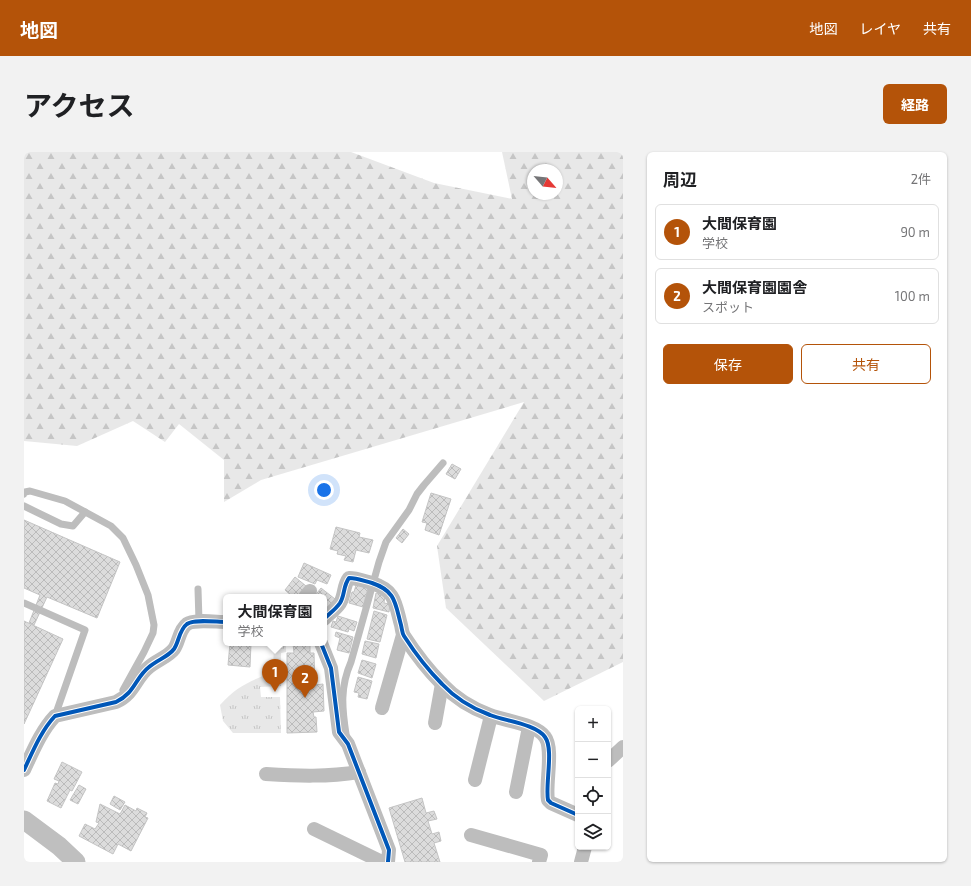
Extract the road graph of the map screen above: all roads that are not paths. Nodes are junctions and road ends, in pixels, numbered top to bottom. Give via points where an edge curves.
1 (443, 463) dead end
2 (24, 494) edge
3 (24, 506) edge
4 (85, 512) junction
5 (374, 584) junction
6 (198, 589) dead end
7 (24, 603) edge
8 (327, 616) edge
9 (199, 621) junction
10 (223, 622) edge
11 (403, 635) junction
12 (322, 646) edge
13 (442, 684) junction
14 (116, 702) junction
15 (382, 708) dead end
16 (54, 716) junction
17 (491, 716) junction
18 (435, 723) dead end
19 (529, 727) junction
20 (348, 744) junction
21 (623, 747) edge
22 (611, 758) edge
23 (24, 770) edge
24 (359, 772) junction
25 (266, 774) dead end
26 (475, 780) dead end
27 (516, 792) dead end
28 (576, 814) edge
29 (24, 820) edge
30 (314, 828) dead end
31 (471, 835) dead end
32 (584, 850) edge
33 (76, 862) edge
34 (382, 862) edge
35 (388, 862) edge
36 (539, 862) edge
37 (581, 862) edge

1 - 5 lane via 417,494 386,542
2 - 4 lane via 30,491 65,501
3 - 4 lane via 61,524 73,526
4 - 14 lane via 111,526 123,538 148,596 154,625 144,652
5 - 8 street via 349,578 345,583 341,602
5 - 11 street via 392,595
5 - 20 lane via 345,675 342,693
6 - 9 lane
7 - 16 lane via 85,630
9 - 10 street
9 - 14 street via 187,624 176,647 149,667 125,697
11 - 13 street
11 - 15 street
12 - 20 street via 331,668 339,732
13 - 17 street via 462,702
13 - 18 street
14 - 16 street
16 - 23 street
17 - 19 street
17 - 26 street
19 - 27 street
19 - 28 street via 541,733 548,741 548,800
20 - 24 street
21 - 22 street
24 - 25 street via 337,776
24 - 35 street via 389,850
29 - 33 main road via 60,846
30 - 34 street
31 - 36 street via 541,854
32 - 37 street

